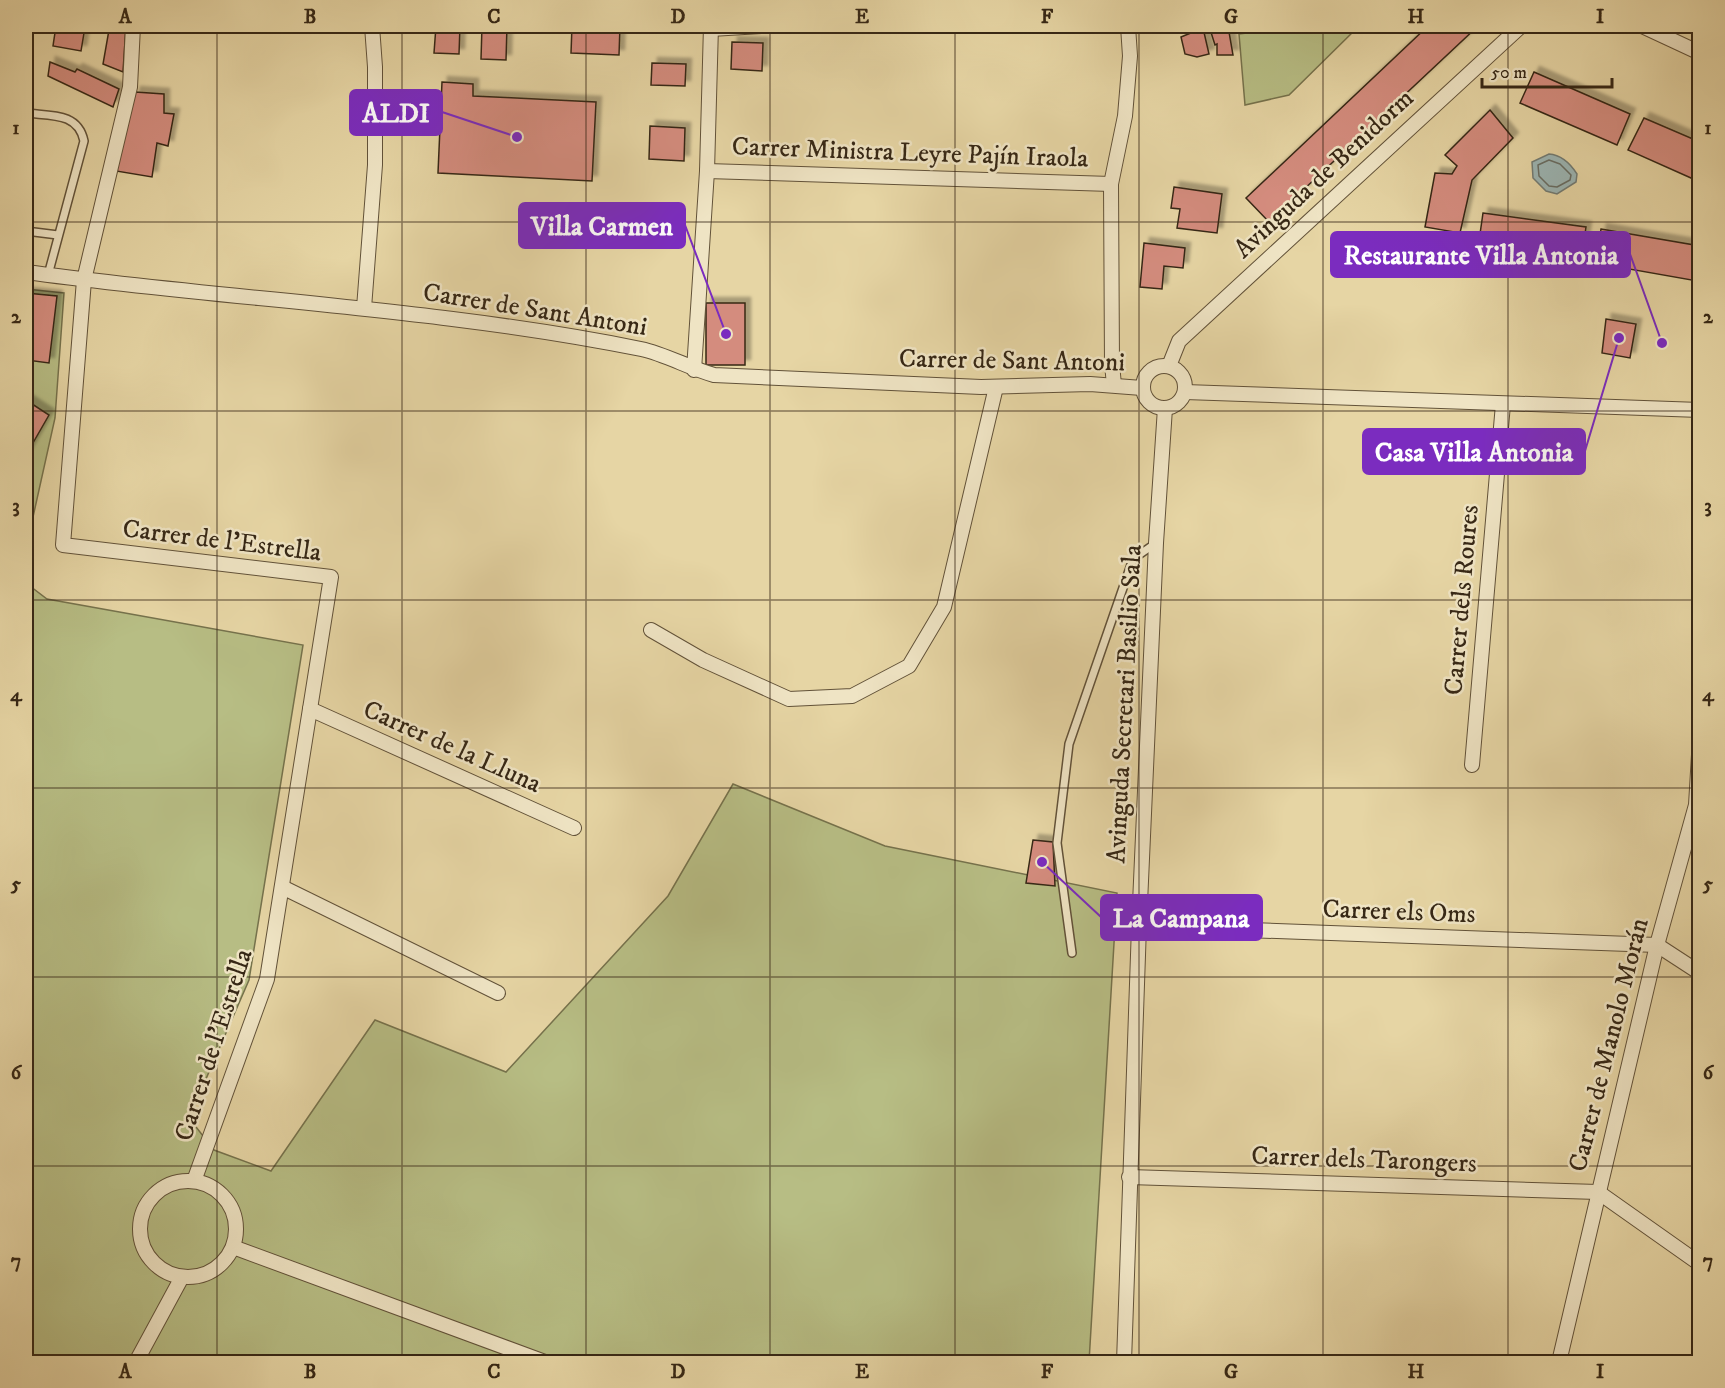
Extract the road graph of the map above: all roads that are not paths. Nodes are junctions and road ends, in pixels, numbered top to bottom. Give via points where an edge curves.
1 (133, 26) edge
2 (372, 26) edge
3 (761, 26) edge
4 (1128, 26) edge
5 (1521, 26) edge
6 (1642, 26) edge
7 (711, 27) edge
8 (1700, 53) edge
9 (26, 113) edge
10 (707, 171) junction
11 (1111, 184) junction
12 (26, 231) edge
13 (58, 235) junction
14 (26, 272) edge
15 (48, 275) junction
16 (84, 280) junction
17 (364, 308) junction
18 (1169, 366) junction
19 (694, 370) junction
20 (1114, 385) junction
21 (996, 387) junction
22 (1142, 388) junction
23 (1185, 392) junction
24 (1503, 404) junction
25 (1165, 408) junction
26 (1700, 410) edge
27 (1156, 543) junction
28 (651, 630) dead end
29 (310, 709) junction
30 (1700, 738) edge
31 (1472, 765) dead end
32 (574, 828) dead end
33 (282, 887) junction
34 (1139, 926) junction
35 (1657, 945) junction
36 (1072, 953) dead end
37 (1700, 973) edge
38 (498, 993) dead end
39 (1129, 1177) junction
40 (194, 1181) junction
41 (1598, 1192) junction
42 (232, 1247) junction
43 (1700, 1264) edge
44 (182, 1277) junction
45 (136, 1362) edge
46 (545, 1362) edge
47 (1124, 1362) edge
48 (1559, 1362) edge

1 - 16 street via 130,87
2 - 17 street via 375,165
3 - 7 street
4 - 11 street via 1125,116
5 - 18 street, Avinguda de Benidorm via 1179,341
6 - 8 street
7 - 10 street
9 - 13 lane via 60,117 82,130 84,141
10 - 11 street, Carrer Ministra Leyre Pajín Iraola
10 - 19 street
11 - 20 street
12 - 13 lane
13 - 15 lane
14 - 15 street, Carrer de Sant Antoni
15 - 16 street, Carrer de Sant Antoni
16 - 17 street, Carrer de Sant Antoni
16 - 29 street, Carrer de l'Estrella via 63,545 331,577
17 - 19 street, Carrer de Sant Antoni via 644,350
18 - 22 street via 1150,370
18 - 23 street via 1182,376
19 - 21 street, Carrer de Sant Antoni via 714,375
20 - 21 street, Carrer de Sant Antoni
20 - 22 street, Carrer de Sant Antoni
21 - 28 street via 944,607 909,666 852,696 789,699 703,660
22 - 25 street via 1152,405
23 - 24 street
23 - 25 street via 1178,404
24 - 26 street
24 - 31 street, Carrer dels Roures
25 - 27 street, Avinguda Secretari Basilio Sala
27 - 34 street, Avinguda Secretari Basilio Sala
27 - 36 lane via 1133,559 1069,744 1057,843
29 - 32 street, Carrer de la Lluna
29 - 33 street, Carrer de l'Estrella
30 - 35 street, Carrer de Manolo Morán via 1696,805
33 - 38 street
33 - 40 street, Carrer de l'Estrella via 267,979
34 - 35 street, Carrer els Oms
34 - 39 street, Avinguda Secretari Basilio Sala
35 - 37 street
35 - 41 street, Carrer de Manolo Morán
39 - 41 street, Carrer dels Tarongers
39 - 47 street, Avinguda Secretari Basilio Sala
40 - 42 street via 220,1193 229,1205 236,1233
40 - 44 street via 164,1187 144,1208 140,1223 145,1252 167,1273
41 - 43 street
41 - 48 street, Carrer de Manolo Morán
42 - 44 street via 212,1271
42 - 46 street
44 - 45 street

